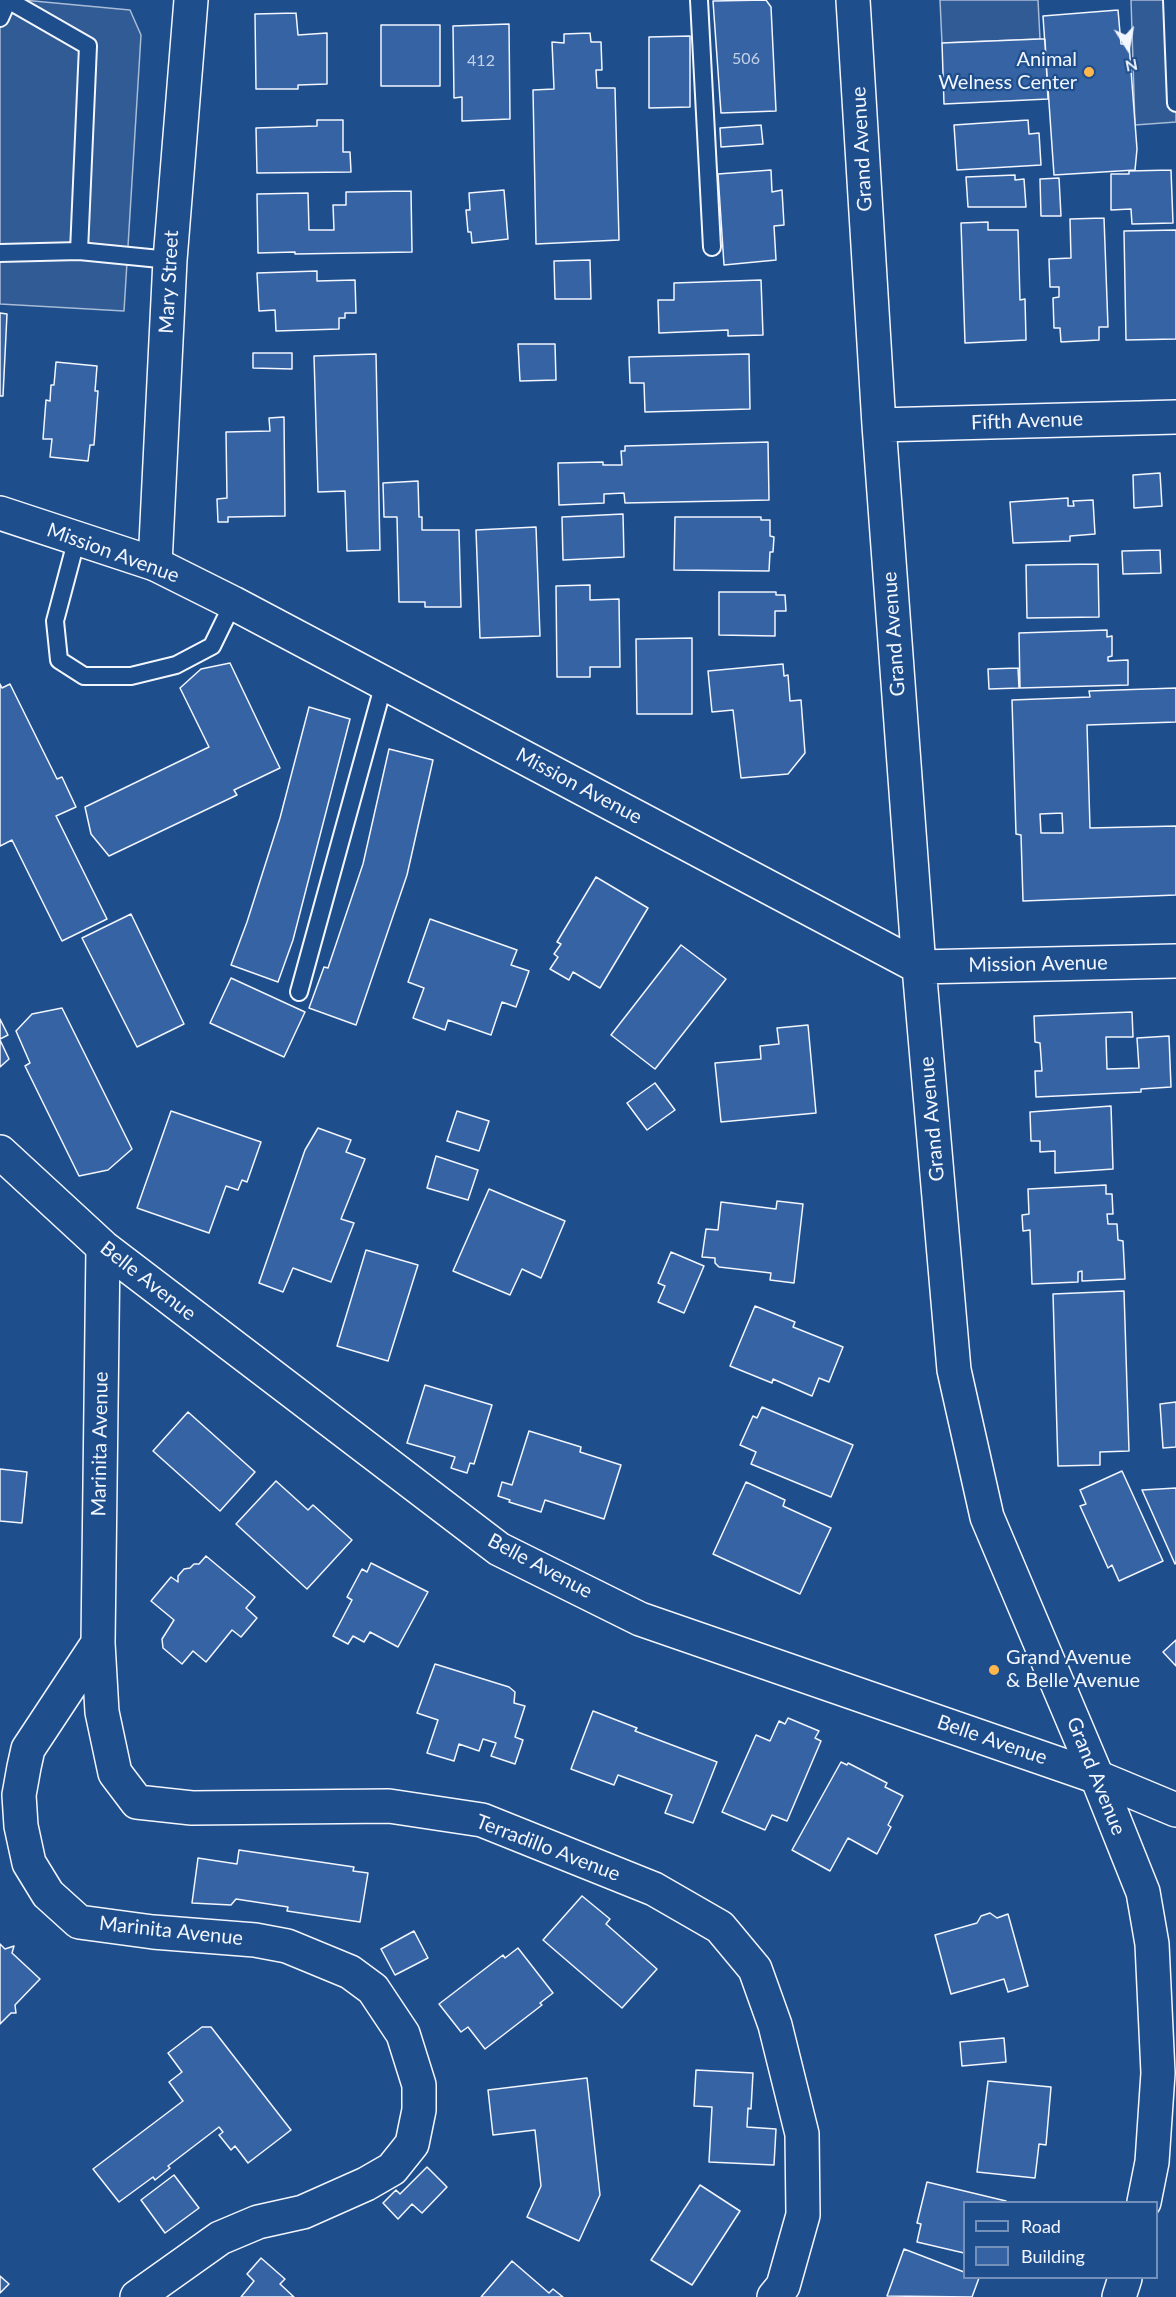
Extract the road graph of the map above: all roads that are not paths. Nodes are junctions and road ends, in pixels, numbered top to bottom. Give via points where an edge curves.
1 (8, 0) edge
2 (191, 0) edge
3 (699, 0) edge
4 (853, 0) edge
5 (1172, 0) edge
6 (0, 18) edge
7 (1176, 103) edge
8 (712, 247) dead end
9 (78, 251) junction
10 (0, 254) edge
11 (170, 260) junction
12 (1176, 417) edge
13 (879, 425) junction
14 (0, 513) edge
15 (77, 538) junction
16 (155, 564) junction
17 (233, 603) junction
18 (384, 683) junction
19 (1176, 961) edge
20 (919, 967) junction
21 (299, 992) dead end
22 (0, 1152) edge
23 (103, 1247) junction
24 (98, 1643) junction
25 (1097, 1777) junction
26 (1176, 1810) edge
27 (1144, 2201) edge
28 (1124, 2279) edge
29 (137, 2297) edge
30 (774, 2297) edge
31 (1119, 2297) edge

1 - 6 lane
1 - 9 lane via 88,46
2 - 11 street, Mary Street
3 - 8 lane
4 - 13 street, Grand Avenue
5 - 7 lane
9 - 10 lane
9 - 11 lane
11 - 16 street, Mary Street
12 - 13 street, Fifth Avenue
13 - 20 street, Grand Avenue
14 - 15 street, Mission Avenue
15 - 16 street, Mission Avenue
15 - 17 lane via 55,621 59,660 84,676 131,676 176,665 212,646
16 - 17 street, Mission Avenue
17 - 18 street, Mission Avenue
18 - 20 street, Mission Avenue
18 - 21 lane
19 - 20 street, Mission Avenue
20 - 25 street, Grand Avenue via 959,1393 987,1517
22 - 23 street, Belle Avenue
23 - 24 street, Marinita Avenue
23 - 25 street, Belle Avenue via 499,1549 640,1619
24 - 29 street, Marinita Avenue via 28,1749 24,1767 19,1795 21,1826 29,1863 48,1894 79,1922 255,1940 287,1946 350,1972 373,1989 398,2026 419,2085 412,2144 392,2169 303,2212 258,2222 220,2238
24 - 30 street, Terradillo Avenue via 102,1712 115,1773 137,1802 192,1808 389,1806 482,1820 654,1889 720,1927 755,1969 775,2025 802,2134 803,2215 783,2286
25 - 26 street, Belle Avenue
25 - 27 street, Grand Avenue via 1143,1892 1152,1944 1158,2073 1152,2162
28 - 31 street

